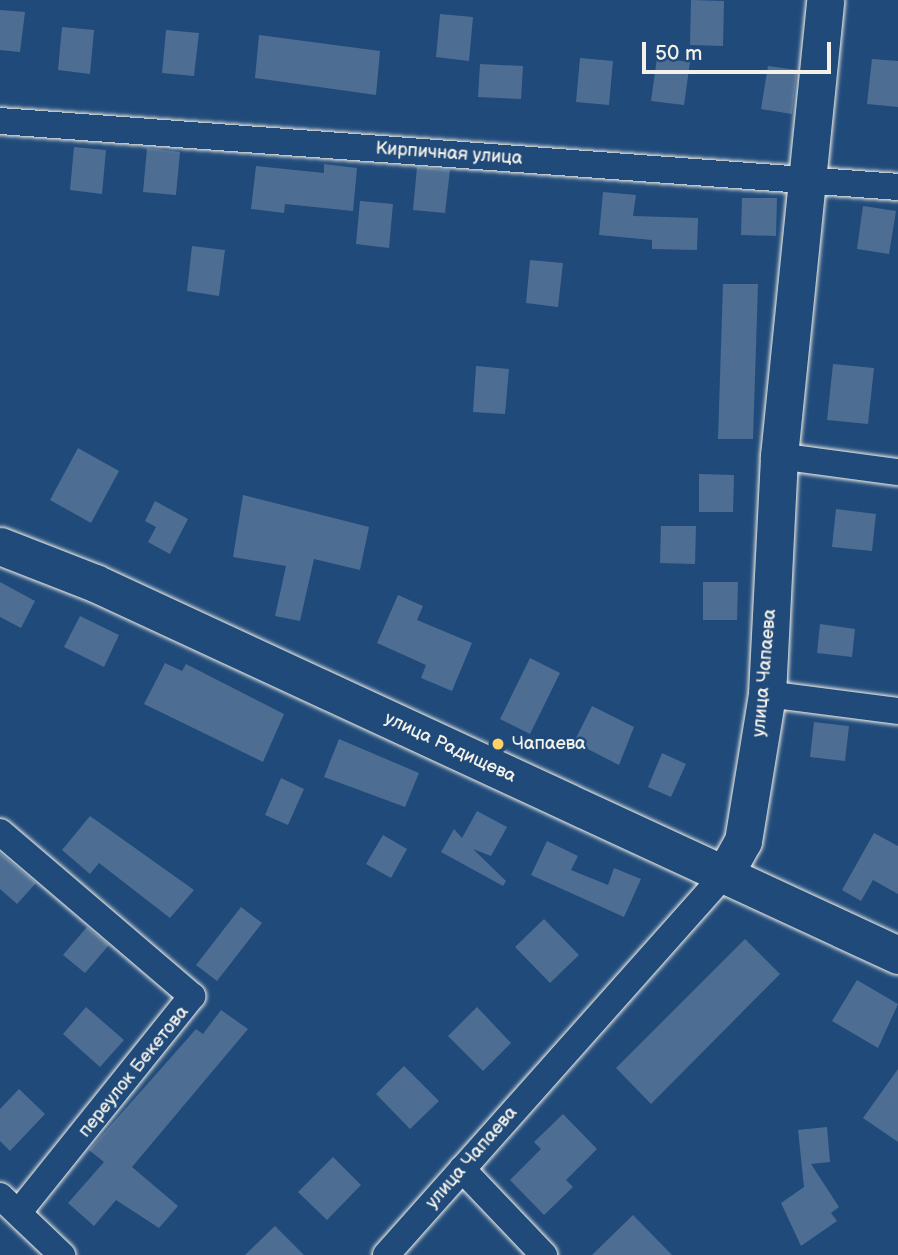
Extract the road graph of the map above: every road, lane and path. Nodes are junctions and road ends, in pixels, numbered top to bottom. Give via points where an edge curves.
1 (825, 0) edge
2 (0, 121) edge
3 (806, 181) junction
4 (898, 187) edge
5 (779, 456) junction
6 (898, 472) edge
7 (0, 546) edge
8 (767, 694) junction
9 (898, 711) edge
10 (0, 832) edge
11 (724, 875) junction
12 (898, 955) edge
13 (462, 1169) junction
14 (9, 1204) edge
15 (388, 1254) edge
16 (62, 1255) edge
17 (544, 1255) edge

1 - 3 main road, улица Чапаева
2 - 3 street, Кирпичная улица
3 - 4 street, Кирпичная улица
3 - 5 main road, улица Чапаева
5 - 6 street
5 - 8 main road, улица Чапаева
7 - 11 main road, улица Радищева via 95,583
8 - 9 street
8 - 11 main road, улица Чапаева via 743,841
10 - 14 street, переулок Бекетова via 192,996
11 - 12 main road, улица Радищева
11 - 13 street, улица Чапаева
13 - 15 street, улица Чапаева
13 - 17 street
14 - 16 street

